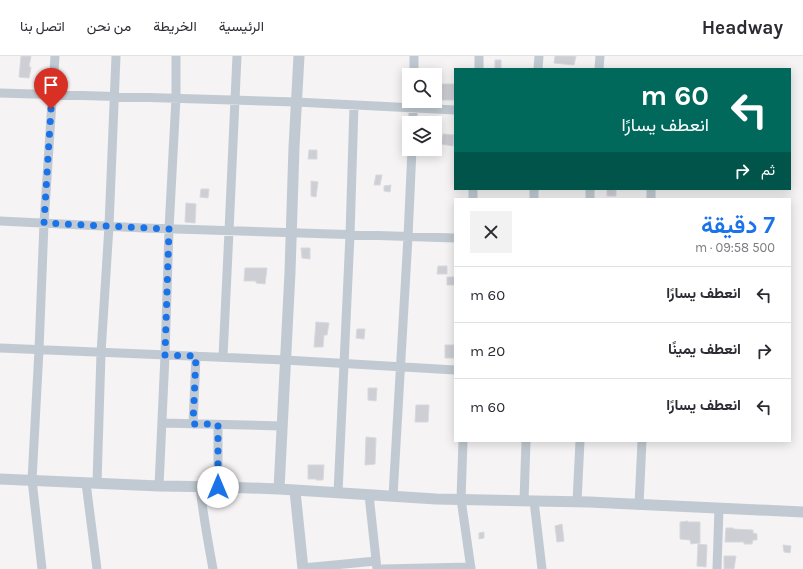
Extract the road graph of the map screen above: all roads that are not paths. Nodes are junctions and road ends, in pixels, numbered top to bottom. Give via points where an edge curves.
1 (55, 56) edge
2 (116, 56) edge
3 (176, 56) edge
4 (237, 56) edge
5 (299, 56) edge
6 (414, 56) edge
7 (479, 56) edge
8 (539, 56) edge
9 (600, 56) edge
10 (414, 68) edge
11 (479, 68) edge
12 (538, 68) edge
13 (599, 68) edge
14 (0, 93) edge
15 (52, 94) junction
16 (115, 96) junction
17 (176, 98) junction
18 (235, 100) junction
19 (296, 102) junction
20 (402, 104) edge
21 (354, 105) junction
22 (441, 108) edge
23 (454, 110) edge
24 (412, 156) edge
25 (0, 221) edge
26 (44, 223) junction
27 (109, 226) junction
28 (169, 229) junction
29 (229, 231) junction
30 (291, 233) junction
31 (350, 235) junction
32 (408, 237) junction
33 (454, 238) edge
34 (0, 348) edge
35 (39, 350) junction
36 (101, 353) junction
37 (165, 355) junction
38 (196, 356) junction
39 (223, 358) junction
40 (285, 360) junction
41 (344, 363) junction
42 (401, 367) junction
43 (454, 370) edge
44 (162, 424) junction
45 (193, 424) junction
46 (218, 424) junction
47 (282, 426) junction
48 (463, 442) edge
49 (526, 442) edge
50 (580, 442) edge
51 (642, 442) edge
52 (0, 479) edge
53 (32, 480) junction
54 (92, 483) junction
55 (159, 486) junction
56 (200, 487) junction
57 (218, 487) junction
58 (279, 489) junction
59 (295, 491) junction
60 (338, 493) junction
61 (369, 495) junction
62 (393, 496) junction
63 (461, 499) junction
64 (529, 501) junction
65 (577, 502) junction
66 (639, 505) junction
67 (719, 508) junction
68 (803, 512) edge
69 (377, 565) edge
70 (303, 568) edge
71 (471, 568) edge
72 (42, 569) edge
73 (97, 569) edge
74 (212, 569) edge
75 (382, 569) edge
76 (542, 569) edge
77 (717, 569) edge

1 - 15 street
2 - 16 street
3 - 17 street
4 - 18 street
5 - 19 street
6 - 10 street
7 - 11 street
8 - 12 street
9 - 13 street
14 - 15 street
15 - 16 street
15 - 26 street
16 - 17 street
16 - 27 street
17 - 18 street
17 - 28 street
18 - 19 street
18 - 29 street
19 - 21 street
19 - 30 street
20 - 21 street
21 - 31 street
22 - 23 street
24 - 32 street
25 - 26 street
26 - 27 street
26 - 35 street
27 - 28 street
27 - 36 street
28 - 29 street
28 - 37 street
29 - 30 street
29 - 39 street
30 - 31 street
30 - 40 street
31 - 32 street
31 - 41 street
32 - 33 street
32 - 42 street
34 - 35 street
35 - 36 street
35 - 53 street
36 - 37 street
36 - 54 street
37 - 38 street
37 - 44 street
38 - 39 street
38 - 45 street
39 - 40 street
40 - 41 street
40 - 47 street
41 - 42 street
41 - 60 street
42 - 43 street
42 - 62 street
44 - 45 street
44 - 55 street
45 - 46 street
46 - 47 street
46 - 57 street
47 - 58 street
48 - 63 street
49 - 64 street
50 - 65 street
51 - 66 street
52 - 53 street
53 - 54 street
53 - 72 street
54 - 55 street
54 - 73 street
55 - 56 street
56 - 57 street
56 - 74 street
57 - 58 street
58 - 59 street
59 - 60 street
59 - 70 street
60 - 61 street
61 - 62 street
61 - 69 street
62 - 63 street
63 - 64 street
63 - 71 street
64 - 65 street
64 - 76 street
65 - 66 street
66 - 67 street
67 - 68 street
67 - 77 street
69 - 70 street
71 - 75 street

